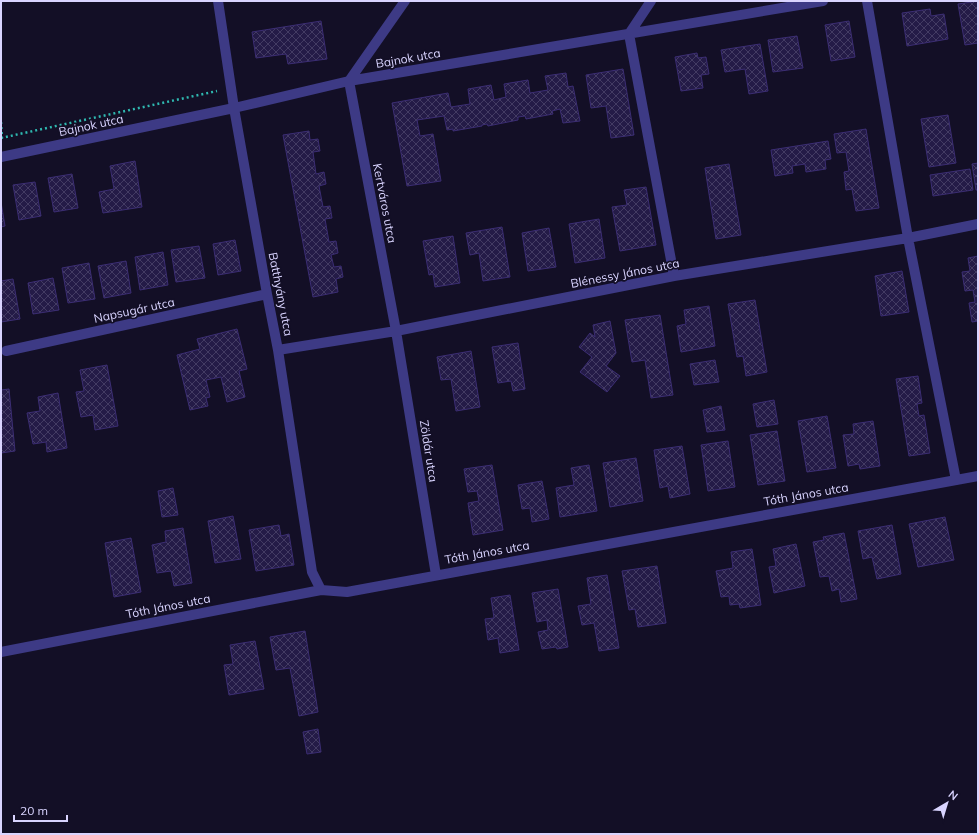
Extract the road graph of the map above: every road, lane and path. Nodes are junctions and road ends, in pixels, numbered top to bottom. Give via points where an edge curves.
1 (218, 1) edge
2 (404, 1) edge
3 (651, 1) edge
4 (823, 1) edge
5 (867, 1) edge
6 (628, 34) junction
7 (349, 81) junction
8 (231, 88) junction
9 (234, 108) junction
10 (1, 122) edge
11 (2, 138) edge
12 (1, 157) edge
13 (978, 224) edge
14 (908, 238) junction
15 (674, 276) junction
16 (267, 294) junction
17 (396, 331) junction
18 (278, 350) junction
19 (6, 351) dead end
20 (978, 476) edge
21 (956, 480) junction
22 (436, 575) junction
23 (321, 590) junction
24 (1, 652) edge

1 - 8 street, Batthyány utca
2 - 7 street
3 - 6 street
4 - 6 street, Bajnok utca
5 - 14 street
6 - 7 street, Bajnok utca
6 - 15 street
7 - 9 street, Bajnok utca
7 - 17 street, Kertváros utca
8 - 9 street, Batthyány utca
8 - 11 path
9 - 12 street, Bajnok utca
9 - 16 street, Batthyány utca
10 - 11 path
13 - 14 street, Blénessy János utca
14 - 15 street, Blénessy János utca
14 - 21 street
15 - 17 street, Blénessy János utca
16 - 18 street, Batthyány utca
16 - 19 street, Napsugár utca
17 - 18 street, Blénessy János utca
17 - 22 street, Zöldár utca
18 - 23 street, Batthyány utca via 312,572
20 - 21 street, Tóth János utca
21 - 22 street, Tóth János utca
22 - 23 street, Tóth János utca via 347,592
23 - 24 street, Tóth János utca

